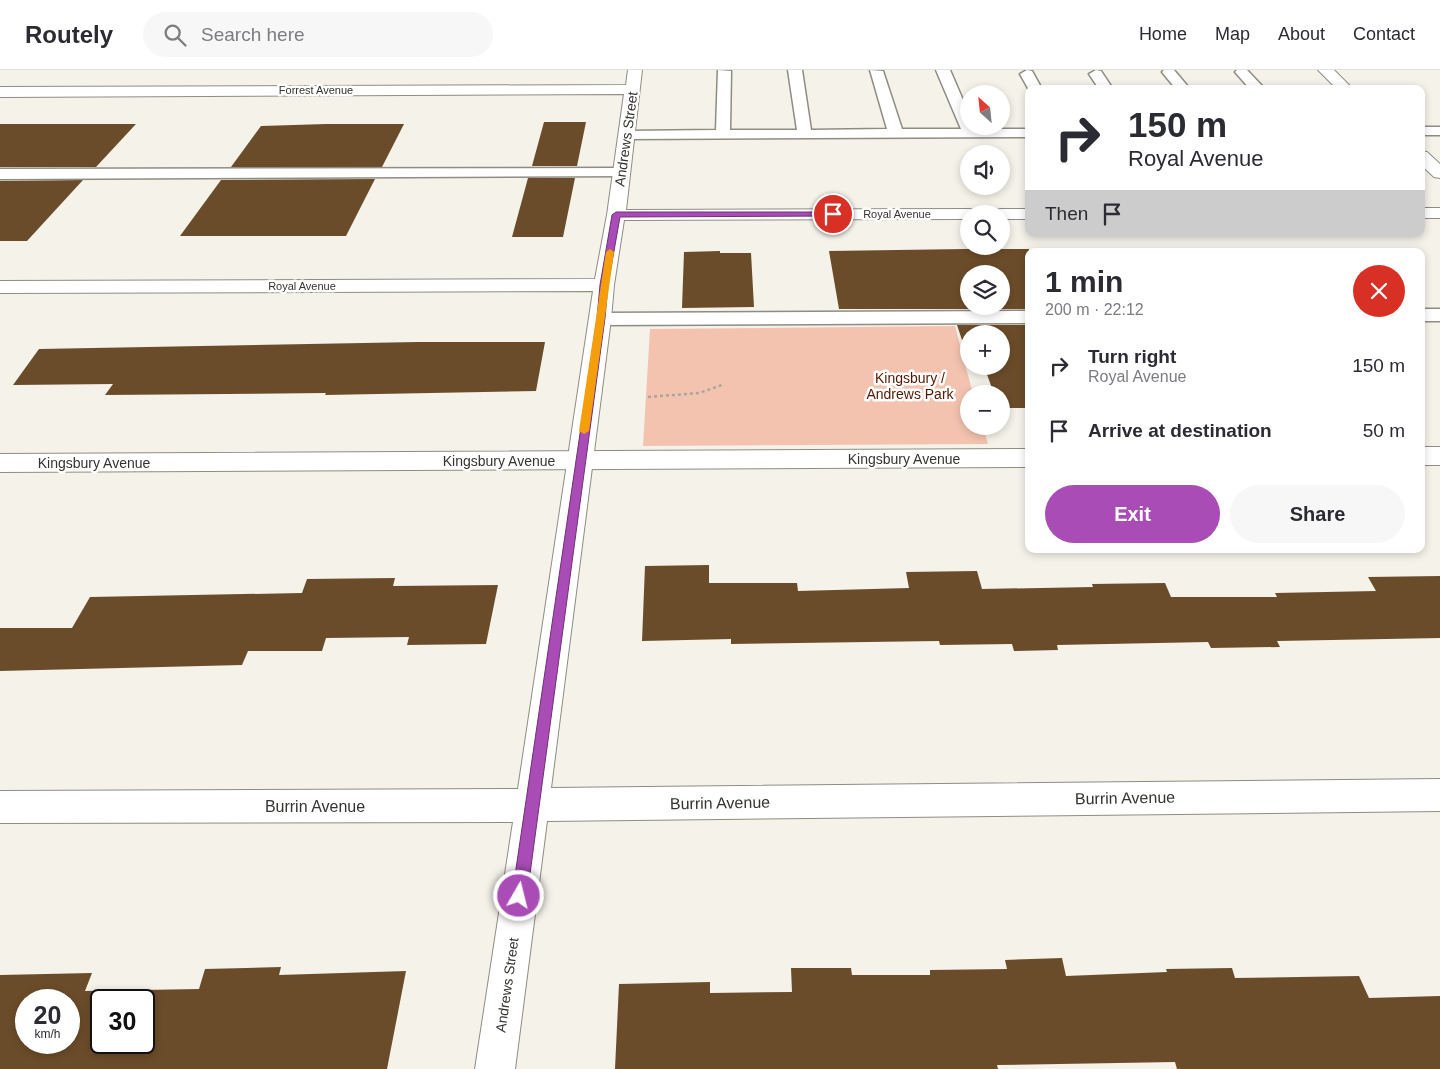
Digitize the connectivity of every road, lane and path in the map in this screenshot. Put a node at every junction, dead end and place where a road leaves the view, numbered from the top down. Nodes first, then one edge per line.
1 (795, 70) edge
2 (943, 70) edge
3 (1325, 70) edge
4 (724, 71) dead end
5 (876, 71) edge
6 (1169, 72) dead end
7 (1242, 72) dead end
8 (1027, 74) dead end
9 (1096, 74) dead end
10 (633, 80) edge
11 (1033, 85) edge
12 (1103, 85) edge
13 (1180, 85) edge
14 (1254, 85) edge
15 (1342, 85) edge
16 (0, 92) edge
17 (960, 110) edge
18 (1440, 131) edge
19 (1425, 132) edge
20 (896, 134) junction
21 (960, 134) edge
22 (1010, 134) edge
23 (1025, 134) edge
24 (627, 135) junction
25 (723, 135) junction
26 (805, 135) junction
27 (1425, 160) edge
28 (620, 173) junction
29 (1440, 173) edge
30 (0, 174) edge
31 (1425, 213) edge
32 (1440, 213) edge
33 (960, 214) edge
34 (1010, 214) edge
35 (1025, 214) edge
36 (616, 215) junction
37 (604, 285) junction
38 (0, 287) edge
39 (1425, 315) edge
40 (1440, 315) edge
41 (1025, 317) edge
42 (601, 318) junction
43 (722, 385) dead end
44 (648, 397) dead end
45 (1425, 456) edge
46 (1440, 456) edge
47 (1025, 458) edge
48 (580, 460) junction
49 (0, 463) edge
50 (1440, 795) edge
51 (532, 805) junction
52 (0, 807) edge
53 (495, 1069) edge

1 - 26 lane
2 - 17 lane
3 - 15 street
4 - 25 lane
5 - 20 lane
6 - 13 lane
7 - 14 lane
8 - 11 lane
9 - 12 lane
10 - 16 street, Forrest Avenue
10 - 24 street, Andrews Street
18 - 19 lane
20 - 21 lane
20 - 26 lane
22 - 23 lane
24 - 25 lane
24 - 28 street, Andrews Street
25 - 26 lane
27 - 29 street
28 - 30 lane
28 - 36 street, Andrews Street
31 - 32 street
33 - 36 street, Royal Avenue
34 - 35 street
36 - 37 street, Andrews Street
37 - 38 street, Royal Avenue
37 - 42 street, Andrews Street
39 - 40 lane
41 - 42 lane
42 - 48 street, Andrews Street
43 - 44 path
45 - 46 street
47 - 48 street, Kingsbury Avenue
48 - 49 street, Kingsbury Avenue
48 - 51 street, Andrews Street
50 - 51 street, Burrin Avenue
51 - 52 street, Burrin Avenue
51 - 53 street, Andrews Street

